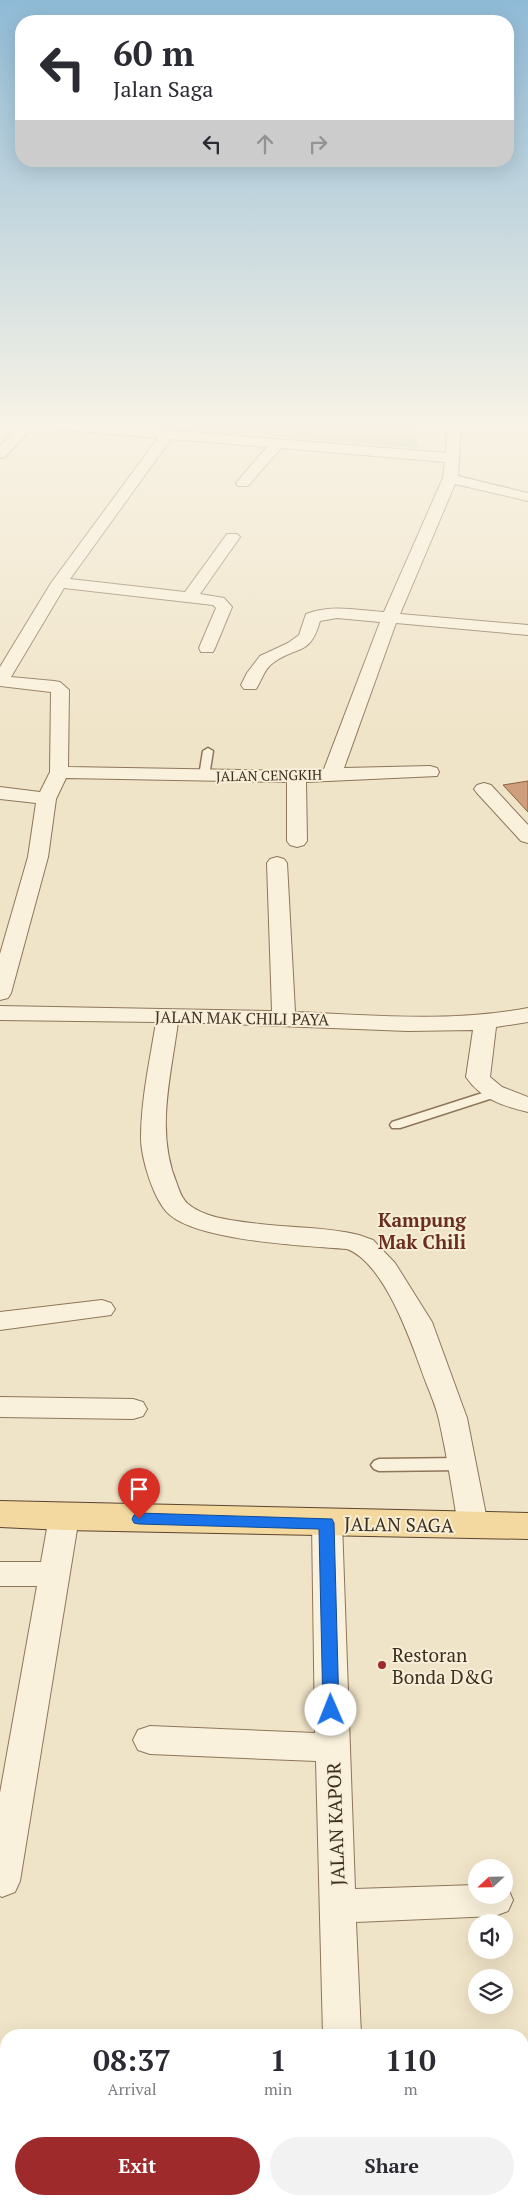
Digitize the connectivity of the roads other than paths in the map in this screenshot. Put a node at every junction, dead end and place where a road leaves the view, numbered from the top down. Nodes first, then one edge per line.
1 (103, 524) edge
2 (430, 524) edge
3 (232, 536) dead end
4 (59, 584) junction
5 (190, 597) junction
6 (389, 619) junction
7 (528, 630) edge
8 (207, 648) dead end
9 (0, 681) edge
10 (250, 685) dead end
11 (208, 752) dead end
12 (60, 772) junction
13 (430, 772) dead end
14 (332, 774) junction
15 (204, 776) junction
16 (296, 777) junction
17 (484, 789) dead end
18 (0, 794) edge
19 (46, 799) junction
20 (528, 837) edge
21 (298, 841) dead end
22 (277, 862) dead end
23 (0, 993) edge
24 (0, 1013) edge
25 (528, 1015) edge
26 (168, 1016) junction
27 (284, 1018) junction
28 (484, 1022) junction
29 (494, 1093) junction
30 (528, 1105) edge
31 (396, 1125) dead end
32 (102, 1309) dead end
33 (0, 1321) edge
34 (0, 1406) edge
35 (133, 1409) dead end
36 (461, 1464) junction
37 (379, 1465) dead end
38 (0, 1514) edge
39 (64, 1517) junction
40 (326, 1523) junction
41 (473, 1525) junction
42 (528, 1526) edge
43 (0, 1574) edge
44 (55, 1574) junction
45 (150, 1740) dead end
46 (332, 1748) junction
47 (1, 1882) edge
48 (468, 1901) edge
49 (338, 1906) junction
50 (342, 2029) edge

1 - 4 street
2 - 6 street, JALAN CENGKIH
3 - 5 street
4 - 5 street
4 - 9 street
5 - 8 street
6 - 7 street
6 - 10 street
6 - 14 street, JALAN CENGKIH
9 - 12 street
11 - 15 lane
12 - 15 street, JALAN CENGKIH
12 - 19 street
13 - 14 street
14 - 16 street, JALAN CENGKIH
15 - 16 street, JALAN CENGKIH
16 - 21 street
17 - 20 street
18 - 19 street
19 - 23 street
22 - 27 street
24 - 26 street, JALAN MAK CHILI PAYA
25 - 28 street, JALAN MAK CHILI PAYA
26 - 27 street, JALAN MAK CHILI PAYA
26 - 36 street
27 - 28 street, JALAN MAK CHILI PAYA
28 - 29 street
29 - 30 street
29 - 31 lane
32 - 33 street
34 - 35 street
36 - 37 lane
36 - 41 street
38 - 39 main road, JALAN SAGA
39 - 40 main road, JALAN SAGA
39 - 44 street
40 - 41 main road, JALAN SAGA
40 - 46 street, JALAN KAPOR
41 - 42 main road, JALAN SAGA
43 - 44 street
44 - 47 street
45 - 46 street
46 - 49 street, JALAN KAPOR
48 - 49 street
49 - 50 street, JALAN KAPOR

